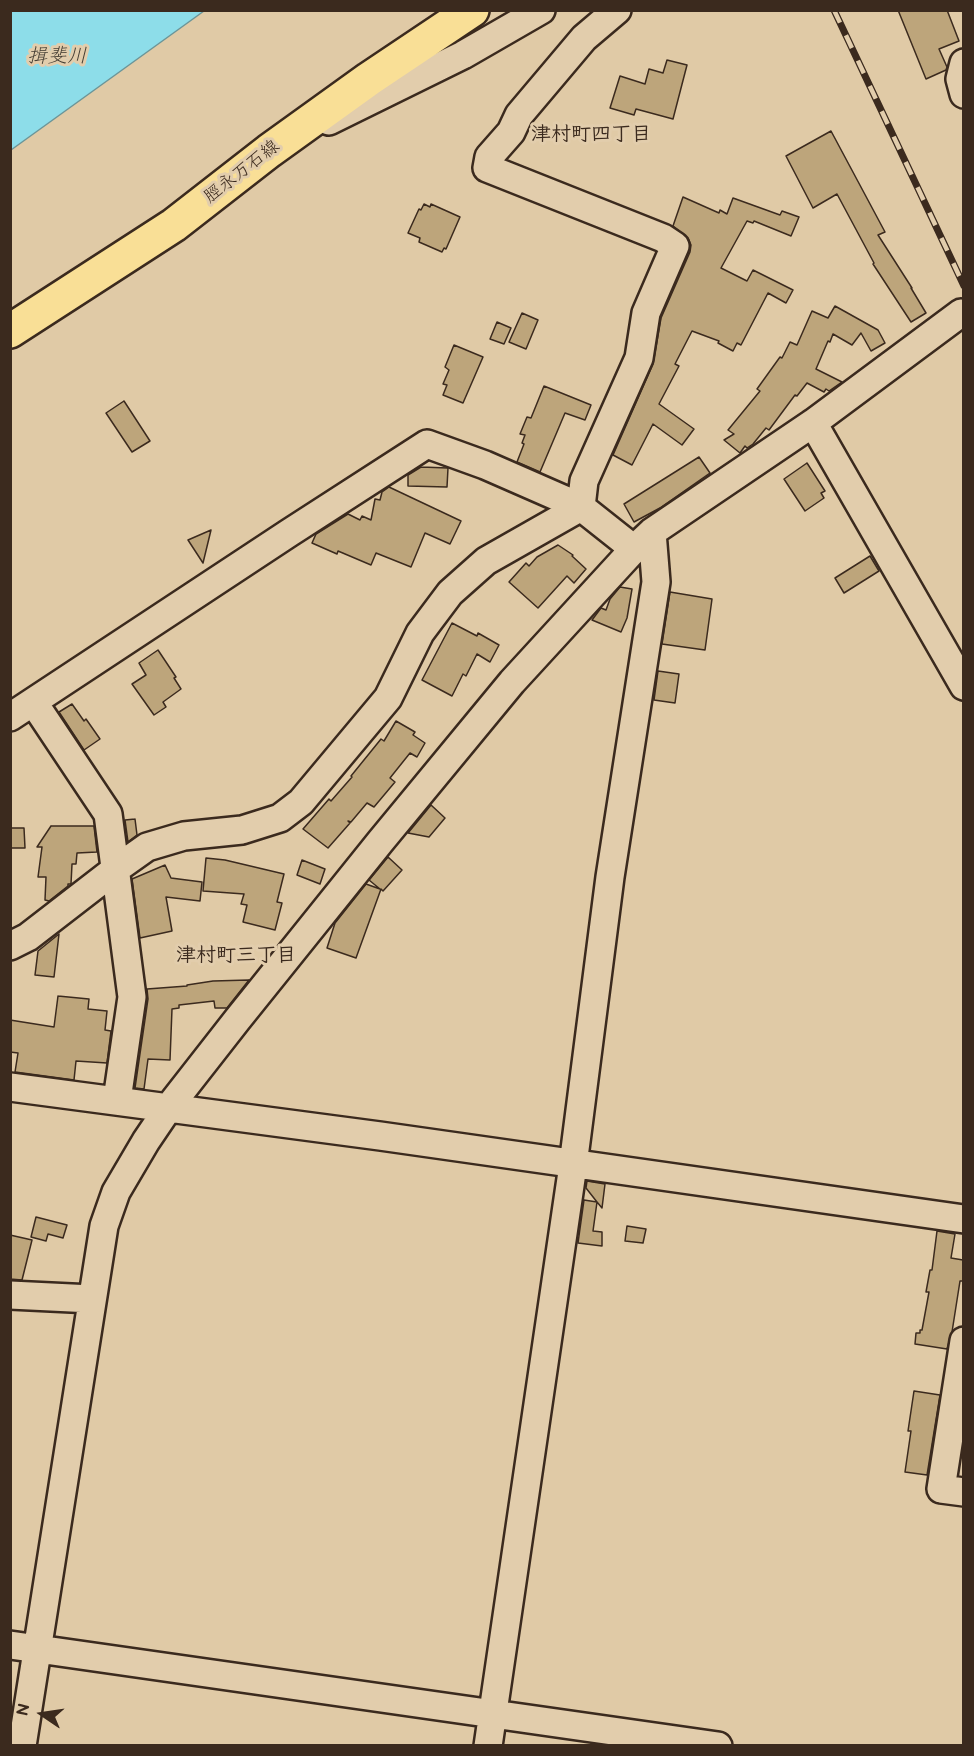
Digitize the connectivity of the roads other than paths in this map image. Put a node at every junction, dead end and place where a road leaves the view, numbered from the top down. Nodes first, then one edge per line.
1 (472, 10) edge
2 (541, 10) edge
3 (617, 10) edge
4 (963, 63) edge
5 (963, 94) edge
6 (269, 151) junction
7 (961, 313) dead end
8 (10, 331) edge
9 (813, 423) junction
10 (581, 507) junction
11 (643, 540) junction
12 (963, 686) edge
13 (34, 703) junction
14 (10, 717) edge
15 (116, 869) junction
16 (10, 945) edge
17 (10, 1087) edge
18 (117, 1100) junction
19 (169, 1107) junction
20 (573, 1164) junction
21 (963, 1219) edge
22 (10, 1294) edge
23 (92, 1299) junction
24 (963, 1341) edge
25 (963, 1492) edge
26 (10, 1645) edge
27 (38, 1649) junction
28 (493, 1713) junction
29 (22, 1746) edge
30 (488, 1746) edge
31 (718, 1746) edge

1 - 6 main road, 脛永万石線
2 - 6 street
3 - 10 street
4 - 5 street
6 - 8 main road, 脛永万石線
7 - 9 street
9 - 11 street
9 - 12 street
10 - 11 street
10 - 13 street
10 - 15 street
11 - 19 street
11 - 20 street
13 - 14 street
13 - 15 street
15 - 16 street
15 - 18 street
17 - 18 street
18 - 19 street
19 - 20 street
19 - 23 street
20 - 21 street
20 - 28 street
22 - 23 street
23 - 27 street
24 - 25 street
26 - 27 street
27 - 28 street
27 - 29 street
28 - 30 street
28 - 31 street

